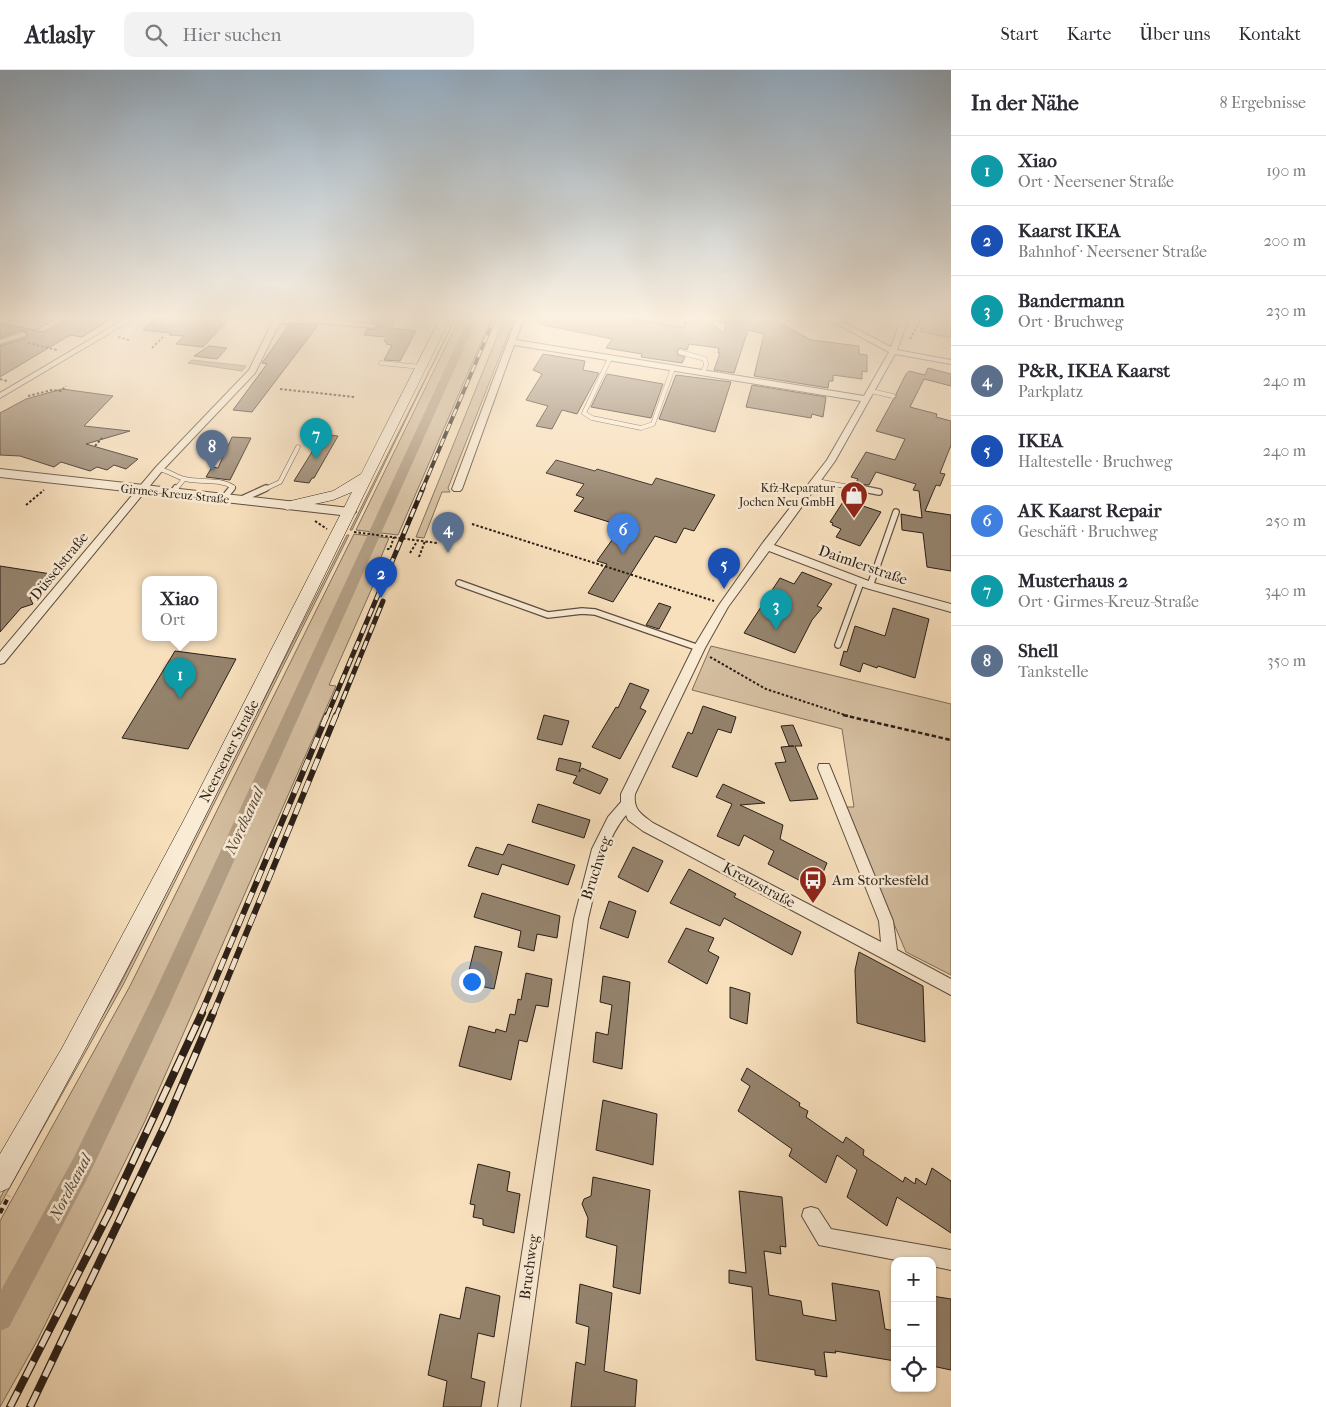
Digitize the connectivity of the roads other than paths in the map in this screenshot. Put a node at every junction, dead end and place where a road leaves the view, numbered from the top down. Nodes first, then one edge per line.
1 (28, 379) edge
2 (244, 379) edge
3 (415, 379) edge
4 (498, 379) edge
5 (600, 379) edge
6 (669, 379) edge
7 (756, 379) edge
8 (878, 379) edge
9 (869, 395) junction
10 (0, 396) edge
11 (893, 396) dead end
12 (298, 447) dead end
13 (159, 469) junction
14 (0, 473) edge
15 (369, 473) junction
16 (184, 479) junction
17 (817, 481) junction
18 (457, 489) dead end
19 (141, 490) junction
20 (879, 492) dead end
21 (172, 494) junction
22 (223, 499) junction
23 (238, 501) junction
24 (287, 506) junction
25 (350, 512) junction
26 (896, 512) dead end
27 (766, 546) junction
28 (459, 583) dead end
29 (866, 584) junction
30 (951, 608) edge
31 (838, 645) dead end
32 (699, 648) junction
33 (0, 660) edge
34 (824, 768) dead end
35 (627, 804) junction
36 (890, 954) junction
37 (951, 987) edge
38 (0, 1179) edge
39 (811, 1216) dead end
40 (951, 1260) edge
41 (509, 1407) edge

1 - 10 street
2 - 13 street, Düsselstraße
3 - 15 main road, Neersener Straße
4 - 18 street
5 - 6 lane
7 - 9 street
8 - 9 street, Bruchweg
9 - 11 lane
9 - 17 street, Bruchweg
12 - 23 lane
13 - 16 lane
13 - 19 street, Düsselstraße
14 - 19 street, Girmes-Kreuz-Straße
15 - 24 main road
15 - 25 main road, Neersener Straße
16 - 21 lane
16 - 22 lane
17 - 20 lane
17 - 27 street, Bruchweg
19 - 21 street, Girmes-Kreuz-Straße
19 - 33 street, Düsselstraße
21 - 22 street, Girmes-Kreuz-Straße
22 - 23 street, Girmes-Kreuz-Straße
23 - 24 street, Girmes-Kreuz-Straße
24 - 25 street, Girmes-Kreuz-Straße
25 - 38 main road, Neersener Straße
26 - 29 lane
27 - 29 street, Daimlerstraße
27 - 32 street, Bruchweg
28 - 32 lane
29 - 30 street, Daimlerstraße
29 - 31 lane
32 - 35 street, Bruchweg
34 - 36 street
35 - 36 street, Kreuzstraße
35 - 41 street, Bruchweg
36 - 37 street, Kreuzstraße
39 - 40 street

